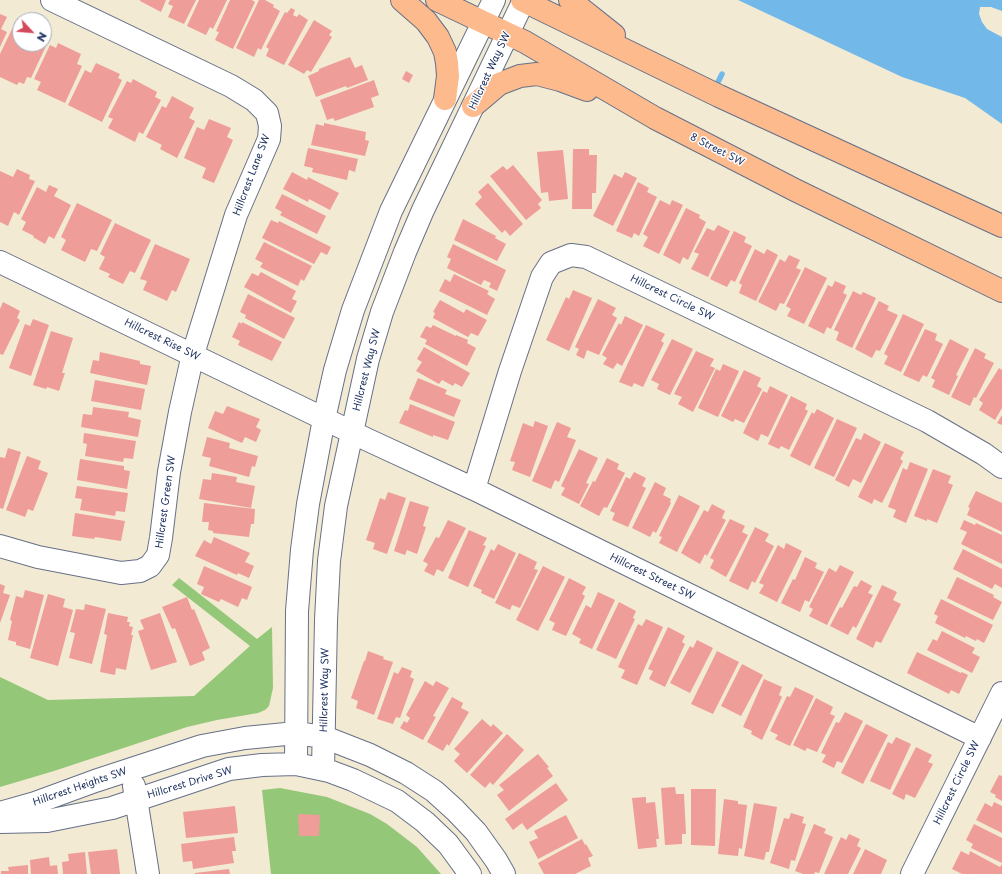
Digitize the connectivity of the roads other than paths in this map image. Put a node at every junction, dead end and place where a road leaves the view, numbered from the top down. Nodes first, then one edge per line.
1 (52, 0) edge
2 (402, 0) edge
3 (437, 0) edge
4 (494, 0) edge
5 (523, 0) edge
6 (570, 0) edge
7 (483, 22) junction
8 (508, 34) junction
9 (656, 67) junction
10 (446, 99) junction
11 (473, 106) junction
12 (655, 118) junction
13 (1002, 226) edge
14 (0, 262) edge
15 (948, 265) junction
16 (1002, 279) edge
17 (1002, 291) edge
18 (192, 354) junction
19 (324, 419) junction
20 (352, 432) junction
21 (1002, 467) edge
22 (474, 489) junction
23 (0, 546) edge
24 (1002, 693) edge
25 (296, 733) junction
26 (324, 737) junction
27 (980, 738) junction
28 (296, 764) junction
29 (131, 769) junction
30 (323, 769) junction
31 (137, 800) junction
32 (0, 813) edge
33 (0, 822) edge
34 (148, 874) edge
35 (470, 874) edge
36 (504, 874) edge
37 (912, 874) edge

1 - 18 street, Hillcrest Lane SW
2 - 10 main road
3 - 7 main road, 8 Street SW
4 - 7 street
5 - 8 street, Hillcrest Way SW
5 - 9 main road
6 - 9 main road
7 - 8 main road, 8 Street SW
7 - 10 street
8 - 11 street, Hillcrest Way SW
8 - 12 main road, 8 Street SW
9 - 13 main road
10 - 19 street
11 - 12 main road
11 - 20 street, Hillcrest Way SW
12 - 15 main road, 8 Street SW
14 - 18 street, Hillcrest Rise SW
15 - 16 main road
15 - 17 main road, 8 Street SW
18 - 19 street, Hillcrest Rise SW
18 - 23 street, Hillcrest Green SW
19 - 20 street, Hillcrest Street SW
19 - 25 street
20 - 22 street, Hillcrest Street SW
20 - 26 street, Hillcrest Way SW
21 - 22 street, Hillcrest Circle SW
22 - 27 street, Hillcrest Street SW
24 - 27 street, Hillcrest Circle SW
25 - 26 street
25 - 28 street
25 - 29 street
26 - 30 street, Hillcrest Way SW
26 - 36 street
27 - 37 street, Hillcrest Circle SW
28 - 30 street, Hillcrest Drive SW
28 - 31 street, Hillcrest Drive SW
29 - 31 street, Hillcrest Heights SW
29 - 32 street, Hillcrest Heights SW
30 - 35 street, Hillcrest Drive SW
31 - 33 street, Hillcrest Heights SW
31 - 34 street, Hillcrest Heights SW

